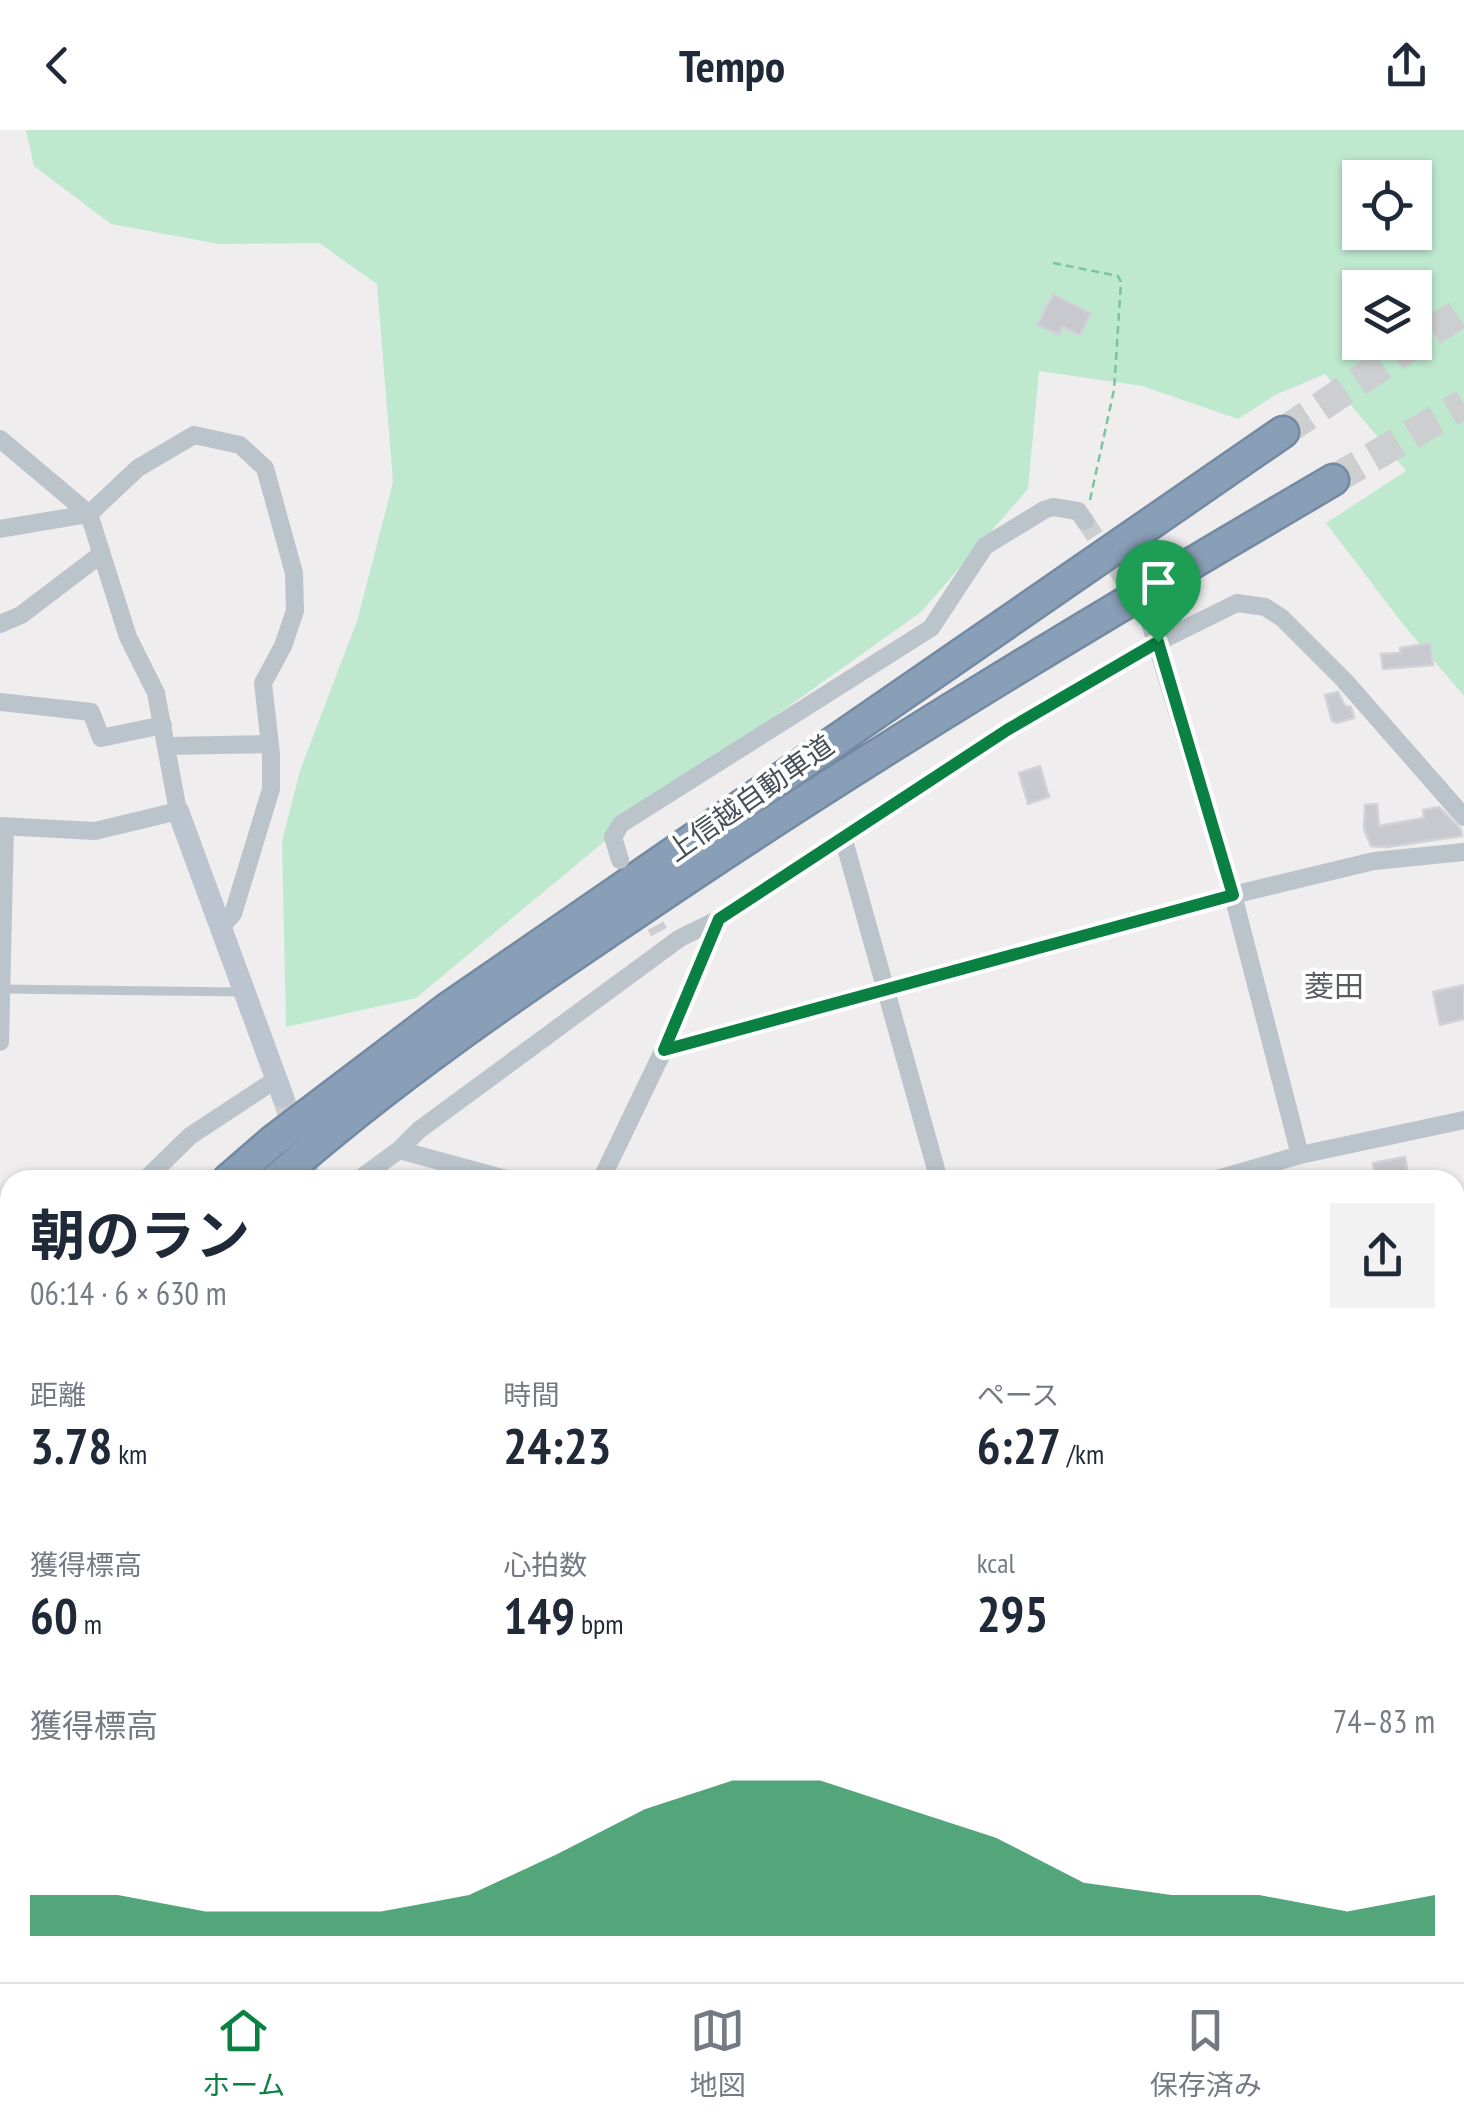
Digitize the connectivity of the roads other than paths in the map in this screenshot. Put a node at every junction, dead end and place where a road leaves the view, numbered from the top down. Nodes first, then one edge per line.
1 (1283, 432) tunnel mouth
2 (0, 439) edge
3 (1333, 480) tunnel mouth
4 (89, 514) junction
5 (1085, 521) road end
6 (0, 528) edge
7 (100, 555) junction
8 (1148, 616) tunnel mouth
9 (0, 624) edge
10 (1158, 642) junction
11 (0, 702) edge
12 (162, 724) junction
13 (270, 744) junction
14 (168, 746) junction
15 (178, 811) junction
16 (1464, 818) edge
17 (2, 826) edge
18 (843, 838) junction
19 (1464, 852) edge
20 (620, 860) dead end
21 (1233, 895) junction
22 (719, 919) junction
23 (220, 928) junction
24 (887, 988) junction
25 (1, 989) edge
26 (243, 992) junction
27 (0, 1042) edge
28 (664, 1050) junction
29 (279, 1088) joint
30 (1464, 1120) edge
31 (399, 1150) junction
32 (1300, 1155) junction
33 (155, 1170) edge
34 (239, 1170) edge
35 (289, 1170) edge
36 (372, 1170) edge
37 (473, 1170) edge
38 (606, 1170) edge
39 (936, 1170) edge
40 (1248, 1170) edge

1 - 34 highway, 上信越自動車道
2 - 4 street
3 - 35 highway, 上信越自動車道
4 - 6 street
4 - 7 street
4 - 13 street
5 - 20 street
7 - 9 street
7 - 12 street
8 - 10 street
10 - 16 street
10 - 18 street
10 - 21 street
11 - 12 street
12 - 14 street
13 - 14 street
13 - 23 street
14 - 15 street
15 - 17 street
15 - 23 street
17 - 25 street
18 - 22 street
18 - 24 street
19 - 21 street
21 - 24 street
21 - 32 street
22 - 28 street
22 - 31 street
23 - 26 street
24 - 28 street
24 - 39 street
25 - 26 lane
25 - 27 street
26 - 29 street
28 - 38 street
29 - 33 street
30 - 32 street
31 - 36 street
31 - 37 street
32 - 40 street

